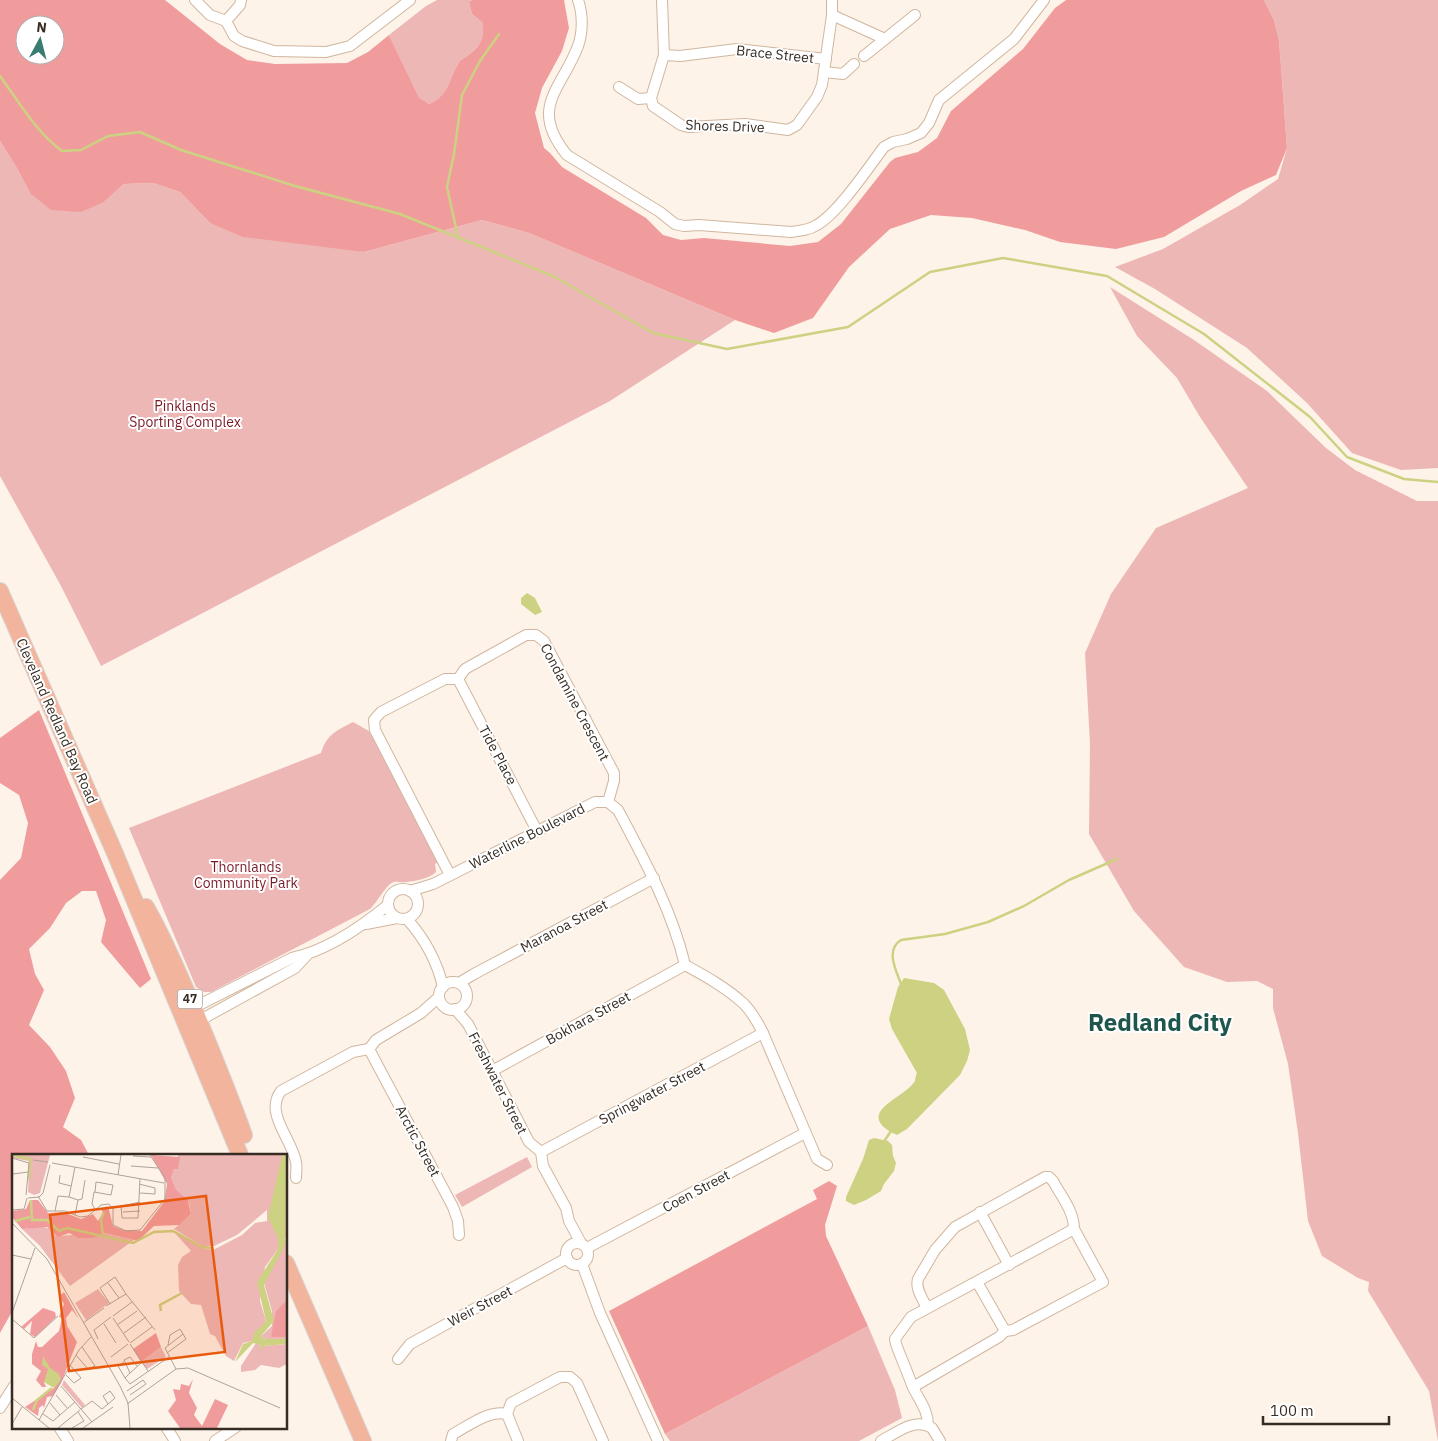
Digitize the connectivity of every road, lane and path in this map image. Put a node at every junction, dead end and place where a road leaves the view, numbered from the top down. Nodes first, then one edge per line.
1 (195, 0) edge
2 (241, 0) edge
3 (410, 0) edge
4 (581, 0) edge
5 (662, 0) edge
6 (832, 0) edge
7 (1044, 0) edge
8 (832, 15) junction
9 (915, 15) dead end
10 (226, 21) junction
11 (885, 39) junction
12 (664, 55) junction
13 (864, 56) dead end
14 (826, 59) junction
15 (854, 64) dead end
16 (824, 72) junction
17 (619, 88) dead end
18 (651, 98) junction
19 (0, 591) edge
20 (458, 679) junction
21 (608, 802) junction
22 (537, 831) junction
23 (450, 875) junction
24 (654, 878) junction
25 (433, 884) junction
26 (410, 891) junction
27 (417, 901) junction
28 (388, 905) junction
29 (406, 916) junction
30 (364, 925) junction
31 (307, 955) junction
32 (685, 965) junction
33 (439, 969) junction
34 (443, 987) junction
35 (461, 989) junction
36 (446, 1004) junction
37 (190, 1018) junction
38 (468, 1024) junction
39 (763, 1033) junction
40 (369, 1049) junction
41 (492, 1071) junction
42 (805, 1133) junction
43 (541, 1152) junction
44 (240, 1154) edge
45 (250, 1154) edge
46 (827, 1165) dead end
47 (296, 1178) dead end
48 (980, 1212) junction
49 (569, 1221) junction
50 (1074, 1229) junction
51 (459, 1236) dead end
52 (584, 1246) junction
53 (567, 1253) junction
54 (582, 1264) junction
55 (1009, 1265) junction
56 (288, 1268) edge
57 (977, 1282) junction
58 (927, 1308) junction
59 (1005, 1331) junction
60 (398, 1359) dead end
61 (913, 1386) junction
62 (12, 1389) edge
63 (0, 1408) edge
64 (507, 1414) junction
65 (928, 1425) junction
66 (60, 1428) edge
67 (167, 1428) edge
68 (234, 1428) edge
69 (68, 1441) edge
70 (175, 1441) edge
71 (215, 1441) edge
72 (363, 1441) edge
73 (450, 1441) edge
74 (518, 1441) edge
75 (603, 1441) edge
76 (658, 1441) edge
77 (881, 1441) edge
78 (940, 1441) edge

1 - 10 street
2 - 10 street
3 - 10 street
4 - 7 street
5 - 12 street
6 - 8 street, Shores Drive
8 - 11 street
8 - 14 street, Shores Drive
9 - 11 street
11 - 13 street
12 - 14 street, Brace Street
12 - 18 street
14 - 16 street, Shores Drive
15 - 16 street
16 - 18 street, Shores Drive
17 - 18 street
19 - 37 highway, Cleveland Redland Bay Road / 47
20 - 21 street, Condamine Crescent
20 - 22 street, Tide Place
20 - 23 street, Condamine Crescent
21 - 22 street, Waterline Boulevard
21 - 24 street
22 - 23 street, Waterline Boulevard
23 - 25 street, Waterline Boulevard
24 - 32 street
24 - 35 street, Maranoa Street
25 - 26 street, Waterline Boulevard
25 - 27 street, Waterline Boulevard
26 - 27 street
26 - 28 street
27 - 29 street
28 - 29 street
28 - 30 street
29 - 30 street
29 - 33 street
30 - 31 street
31 - 37 street
31 - 37 street
32 - 39 street
32 - 41 street, Bokhara Street
33 - 34 street
33 - 35 street
34 - 35 street
34 - 36 street
35 - 36 street
35 - 38 street, Freshwater Street
36 - 38 street, Freshwater Street
36 - 40 street
37 - 44 highway, Cleveland Redland Bay Road / 47
37 - 45 highway, Cleveland Redland Bay Road / 47
38 - 41 street, Freshwater Street
39 - 42 street
39 - 43 street, Springwater Street
40 - 47 street
40 - 51 street, Arctic Street
41 - 43 street, Freshwater Street
42 - 46 street
42 - 52 street, Coen Street
43 - 49 street, Freshwater Street
48 - 50 street
48 - 55 street
48 - 58 street
49 - 52 street, Freshwater Street
49 - 53 street, Freshwater Street
50 - 55 street
50 - 59 street
52 - 53 street
52 - 54 street
53 - 54 street
53 - 60 street, Weir Street
54 - 76 street
55 - 57 street
56 - 72 highway
57 - 58 street
57 - 59 street
58 - 61 street
59 - 61 street
61 - 65 street
62 - 63 street
64 - 73 street
64 - 74 street
64 - 75 street
65 - 77 street
65 - 78 street
66 - 69 street
67 - 70 street
68 - 71 street

